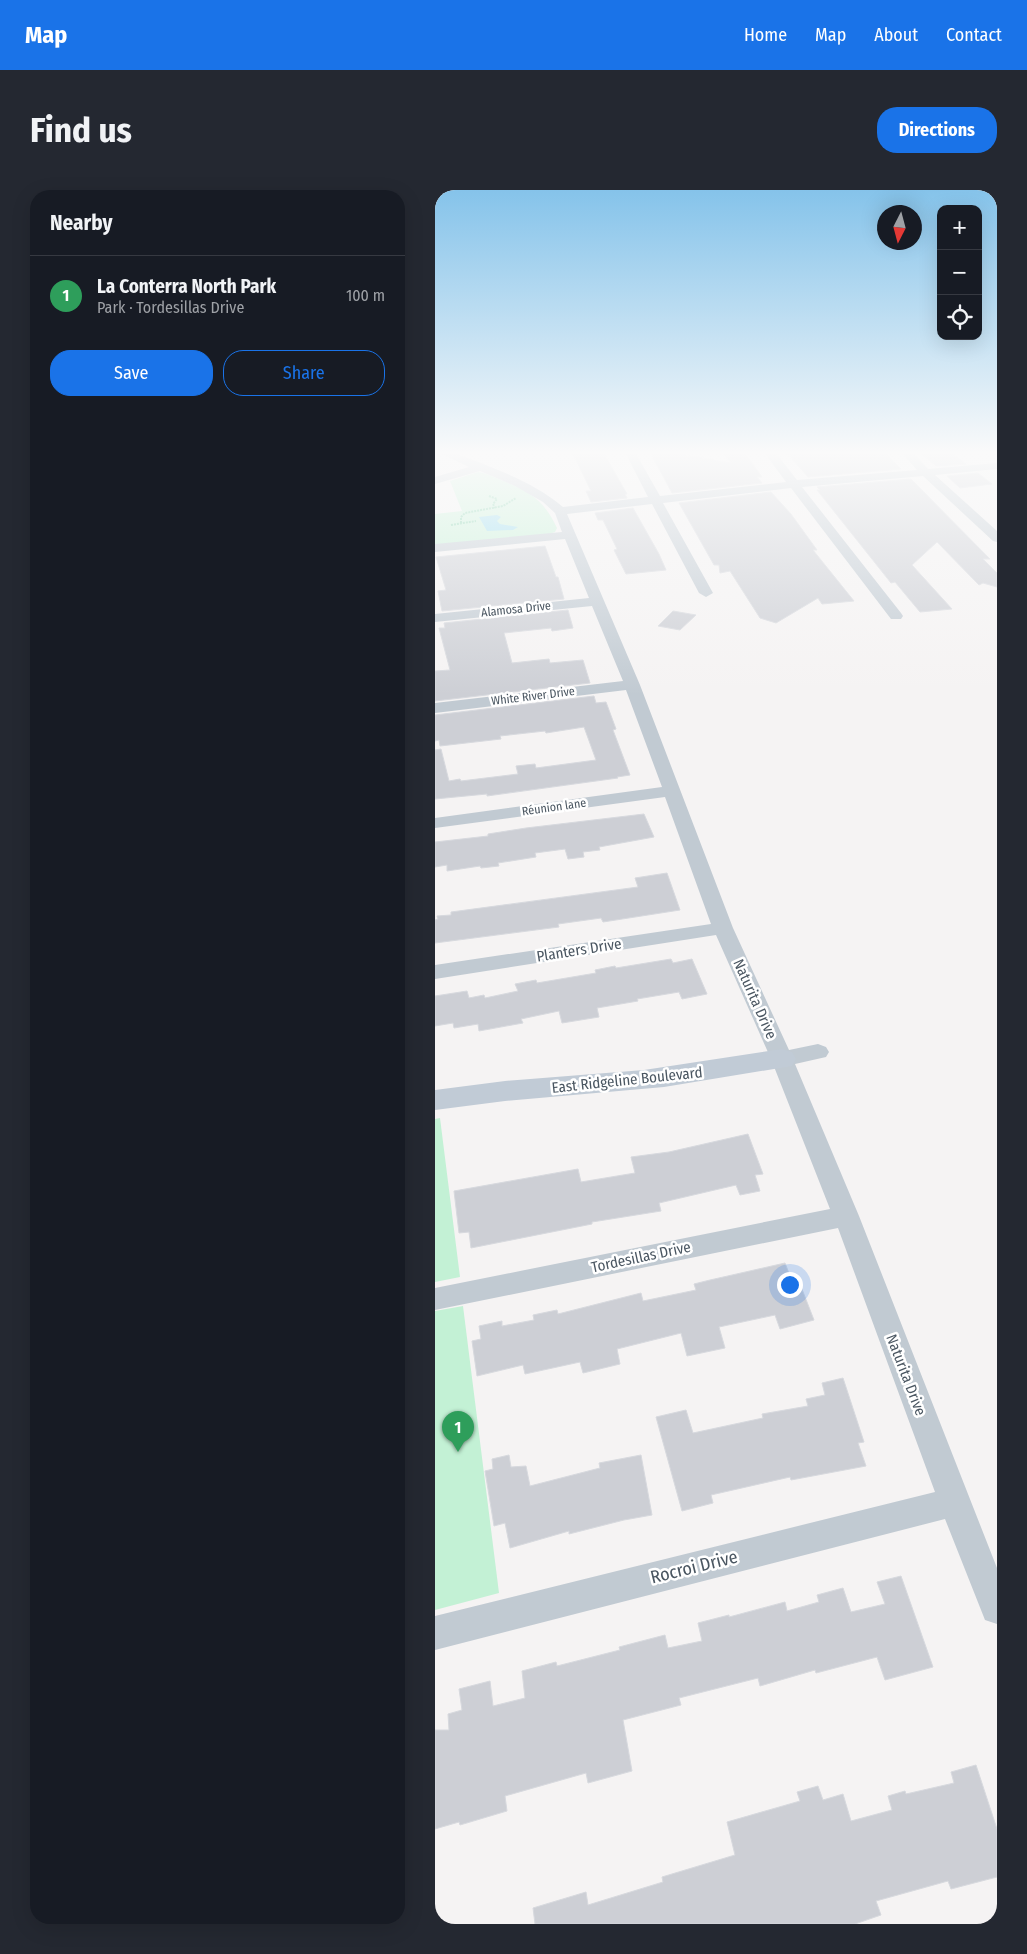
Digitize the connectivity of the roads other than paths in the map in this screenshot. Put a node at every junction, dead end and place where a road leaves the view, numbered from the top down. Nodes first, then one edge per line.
1 (673, 533) edge
2 (832, 533) edge
3 (570, 535) joint
4 (435, 548) edge
5 (706, 594) dead end
6 (598, 601) junction
7 (896, 616) dead end
8 (435, 618) edge
9 (631, 684) junction
10 (435, 708) edge
11 (673, 791) junction
12 (435, 823) edge
13 (723, 928) junction
14 (435, 972) edge
15 (818, 1052) dead end
16 (782, 1059) junction
17 (435, 1100) edge
18 (846, 1216) junction
19 (435, 1299) edge
20 (953, 1502) junction
21 (997, 1608) edge
22 (435, 1633) edge

1 - 5 street
2 - 7 street
3 - 4 street
3 - 6 street, Naturita Drive
6 - 8 street, Alamosa Drive
6 - 9 street, Naturita Drive
9 - 10 street, White River Drive
9 - 11 street, Naturita Drive
11 - 12 street, Réunion lane
11 - 13 street, Naturita Drive
13 - 14 street, Planters Drive
13 - 16 street, Naturita Drive
15 - 16 street, East Ridgeline Boulevard
16 - 17 street, East Ridgeline Boulevard
16 - 18 street, Naturita Drive
18 - 19 street, Tordesillas Drive
18 - 20 street, Naturita Drive
20 - 21 street, Naturita Drive
20 - 22 street, Rocroi Drive

